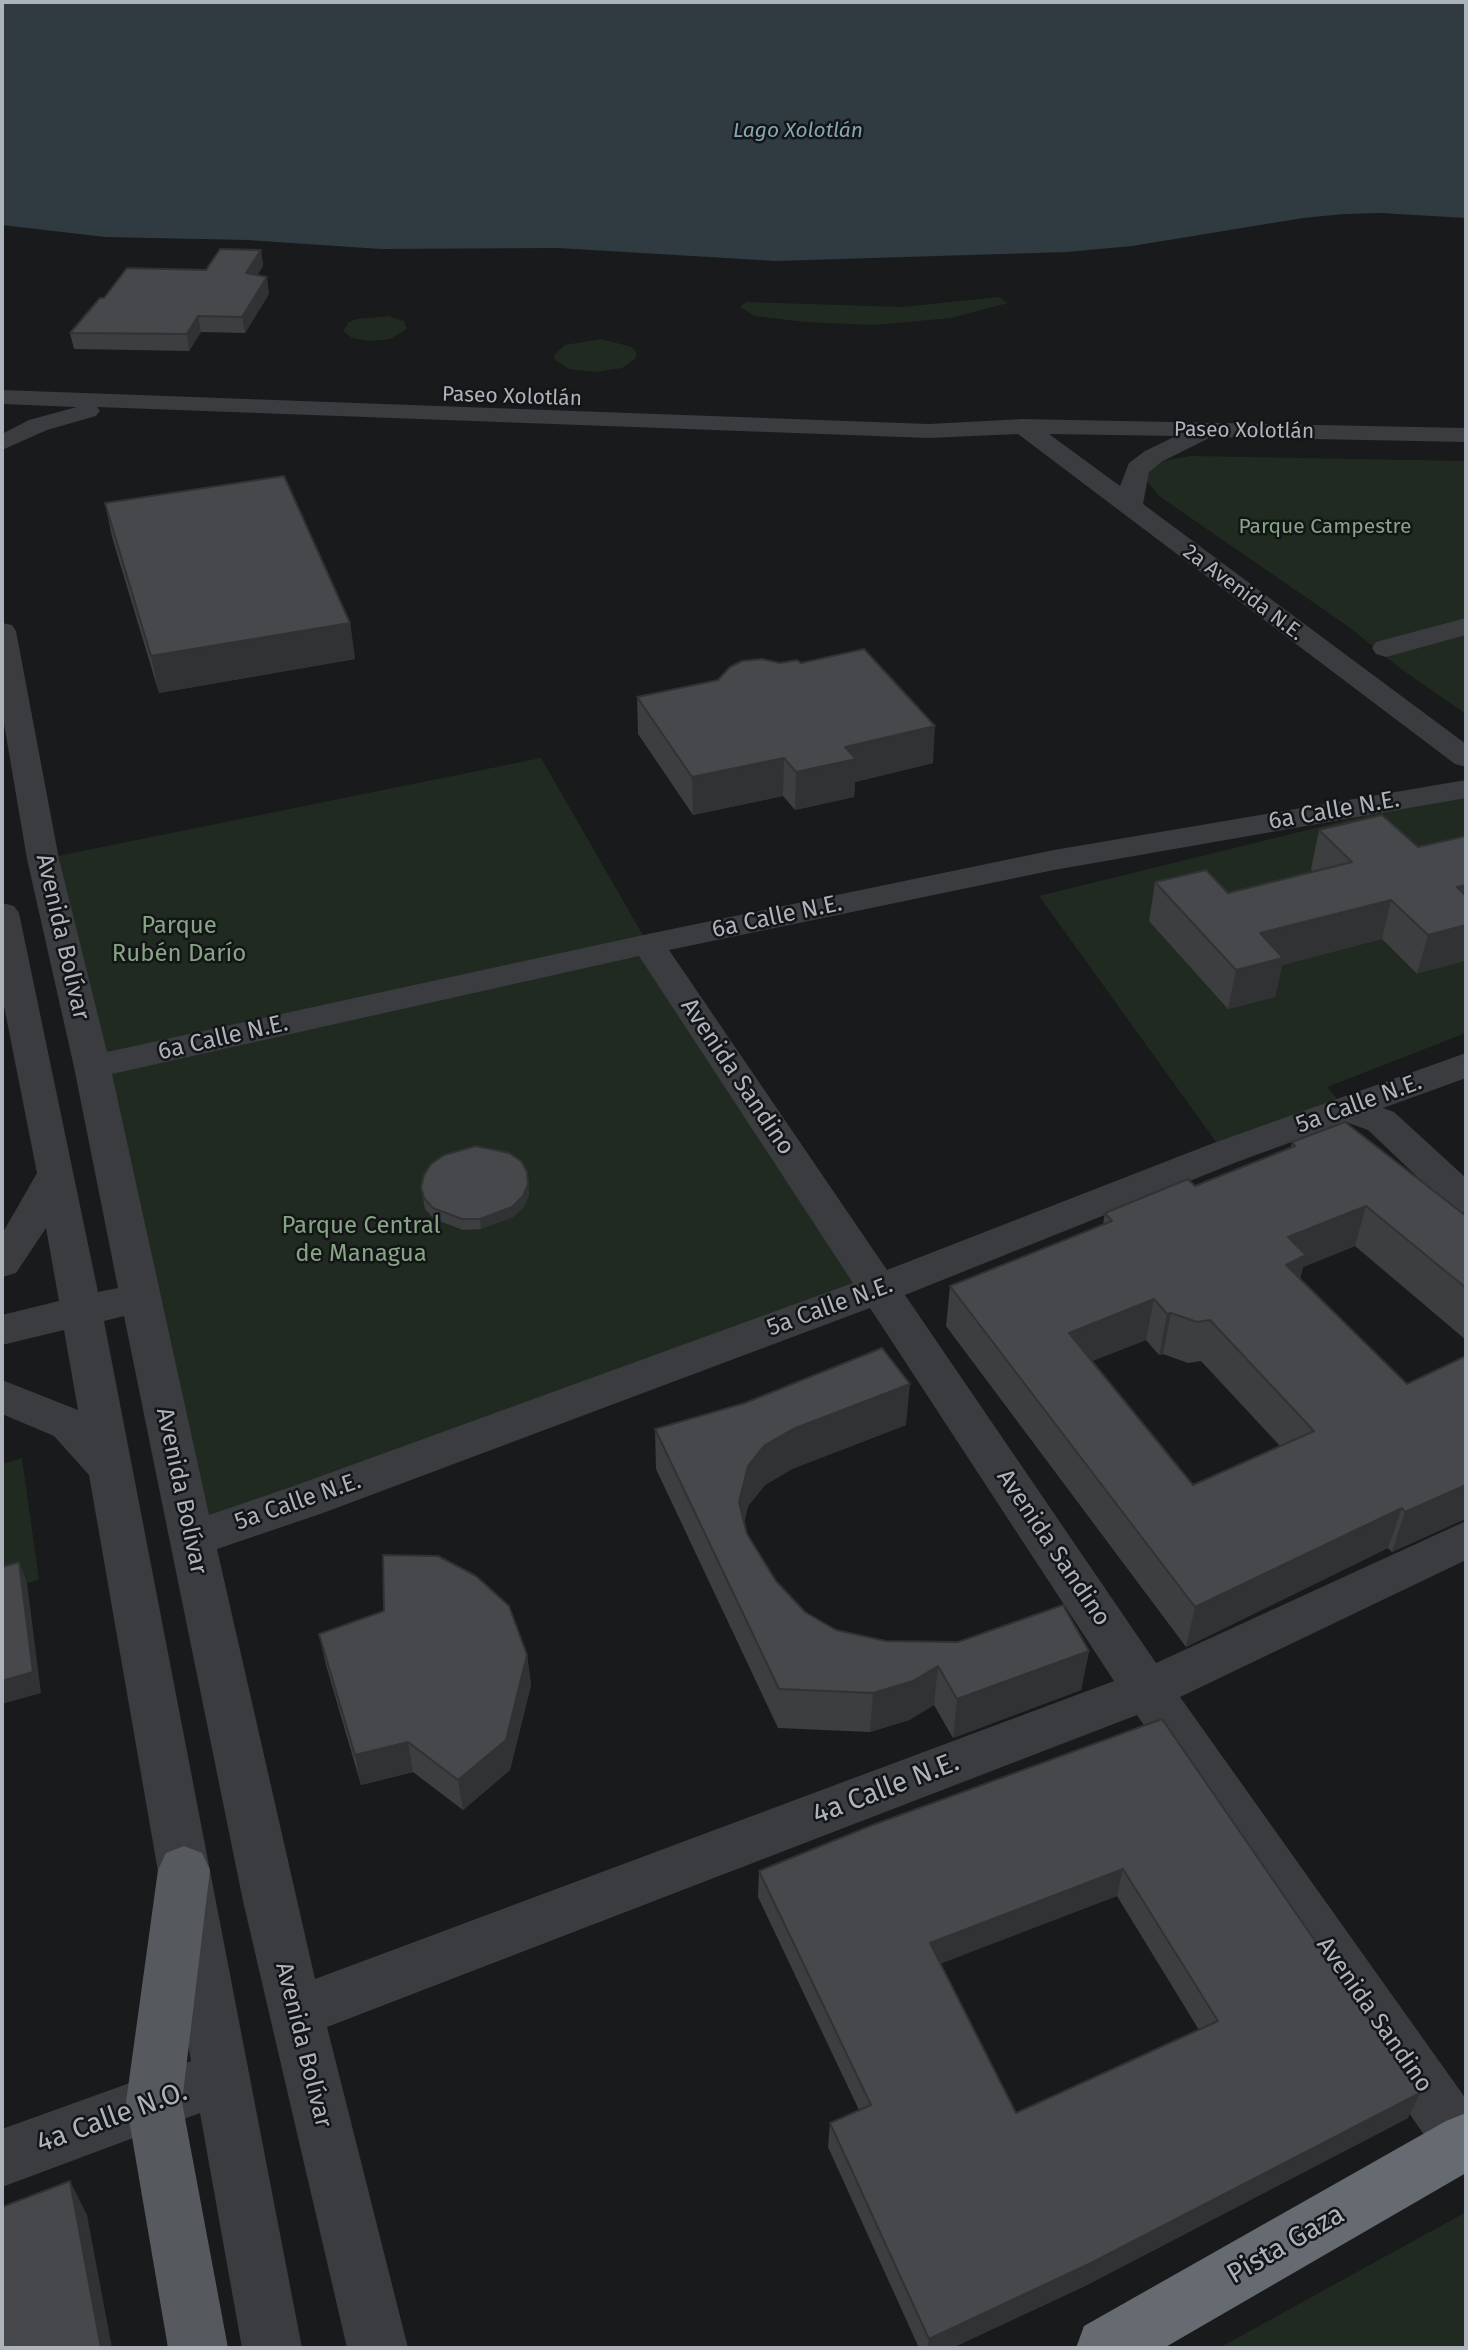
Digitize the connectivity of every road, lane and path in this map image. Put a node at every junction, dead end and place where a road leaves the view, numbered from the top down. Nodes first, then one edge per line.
1 (2, 376) edge
2 (2, 397) edge
3 (145, 402) junction
4 (1023, 426) junction
5 (1209, 430) junction
6 (1466, 435) edge
7 (2, 443) edge
8 (1130, 508) junction
9 (1466, 626) edge
10 (2, 631) edge
11 (1386, 648) dead end
12 (1466, 758) edge
13 (1466, 789) edge
14 (2, 913) edge
15 (648, 944) junction
16 (1466, 1065) edge
17 (92, 1067) junction
18 (1346, 1109) junction
19 (56, 1173) junction
20 (1466, 1200) edge
21 (2, 1263) edge
22 (879, 1289) junction
23 (141, 1297) junction
24 (81, 1311) junction
25 (2, 1330) edge
26 (2, 1396) edge
27 (111, 1469) junction
28 (191, 1539) junction
29 (1466, 1539) edge
30 (1147, 1690) junction
31 (184, 1870) junction
32 (295, 2013) junction
33 (222, 2077) junction
34 (154, 2102) junction
35 (1466, 2141) edge
36 (1466, 2147) edge
37 (2, 2158) edge
38 (198, 2348) edge
39 (272, 2348) edge
40 (377, 2348) edge
41 (1106, 2348) edge

1 - 4 street, Paseo Xolotlán
2 - 3 street, Paseo Xolotlán
3 - 4 street, Paseo Xolotlán
3 - 7 street
4 - 5 street, Paseo Xolotlán
4 - 8 street, 2a Avenida N.E.
5 - 6 street, Paseo Xolotlán
5 - 8 street
8 - 12 street, 2a Avenida N.E.
9 - 11 street
10 - 17 street, Avenida Bolívar
13 - 15 street, 6a Calle N.E.
14 - 19 street
15 - 17 street, 6a Calle N.E.
15 - 22 street, Avenida Sandino
16 - 18 street, 5a Calle N.E.
17 - 23 street, Avenida Bolívar
18 - 20 street
18 - 22 street, 5a Calle N.E.
19 - 21 street
19 - 24 street
22 - 28 street, 5a Calle N.E.
22 - 30 street, Avenida Sandino
23 - 24 street
23 - 28 street, Avenida Bolívar
24 - 25 street
24 - 27 street
26 - 27 street
27 - 31 street
28 - 32 street, Avenida Bolívar
29 - 30 street, 4a Calle N.E.
30 - 32 street, 4a Calle N.E.
30 - 36 street, Avenida Sandino
31 - 33 street
31 - 34 main road
32 - 40 street, Avenida Bolívar
33 - 34 street, 4a Calle N.O.
33 - 39 street
34 - 37 street, 4a Calle N.O.
34 - 38 main road
35 - 41 highway, Pista Gaza

